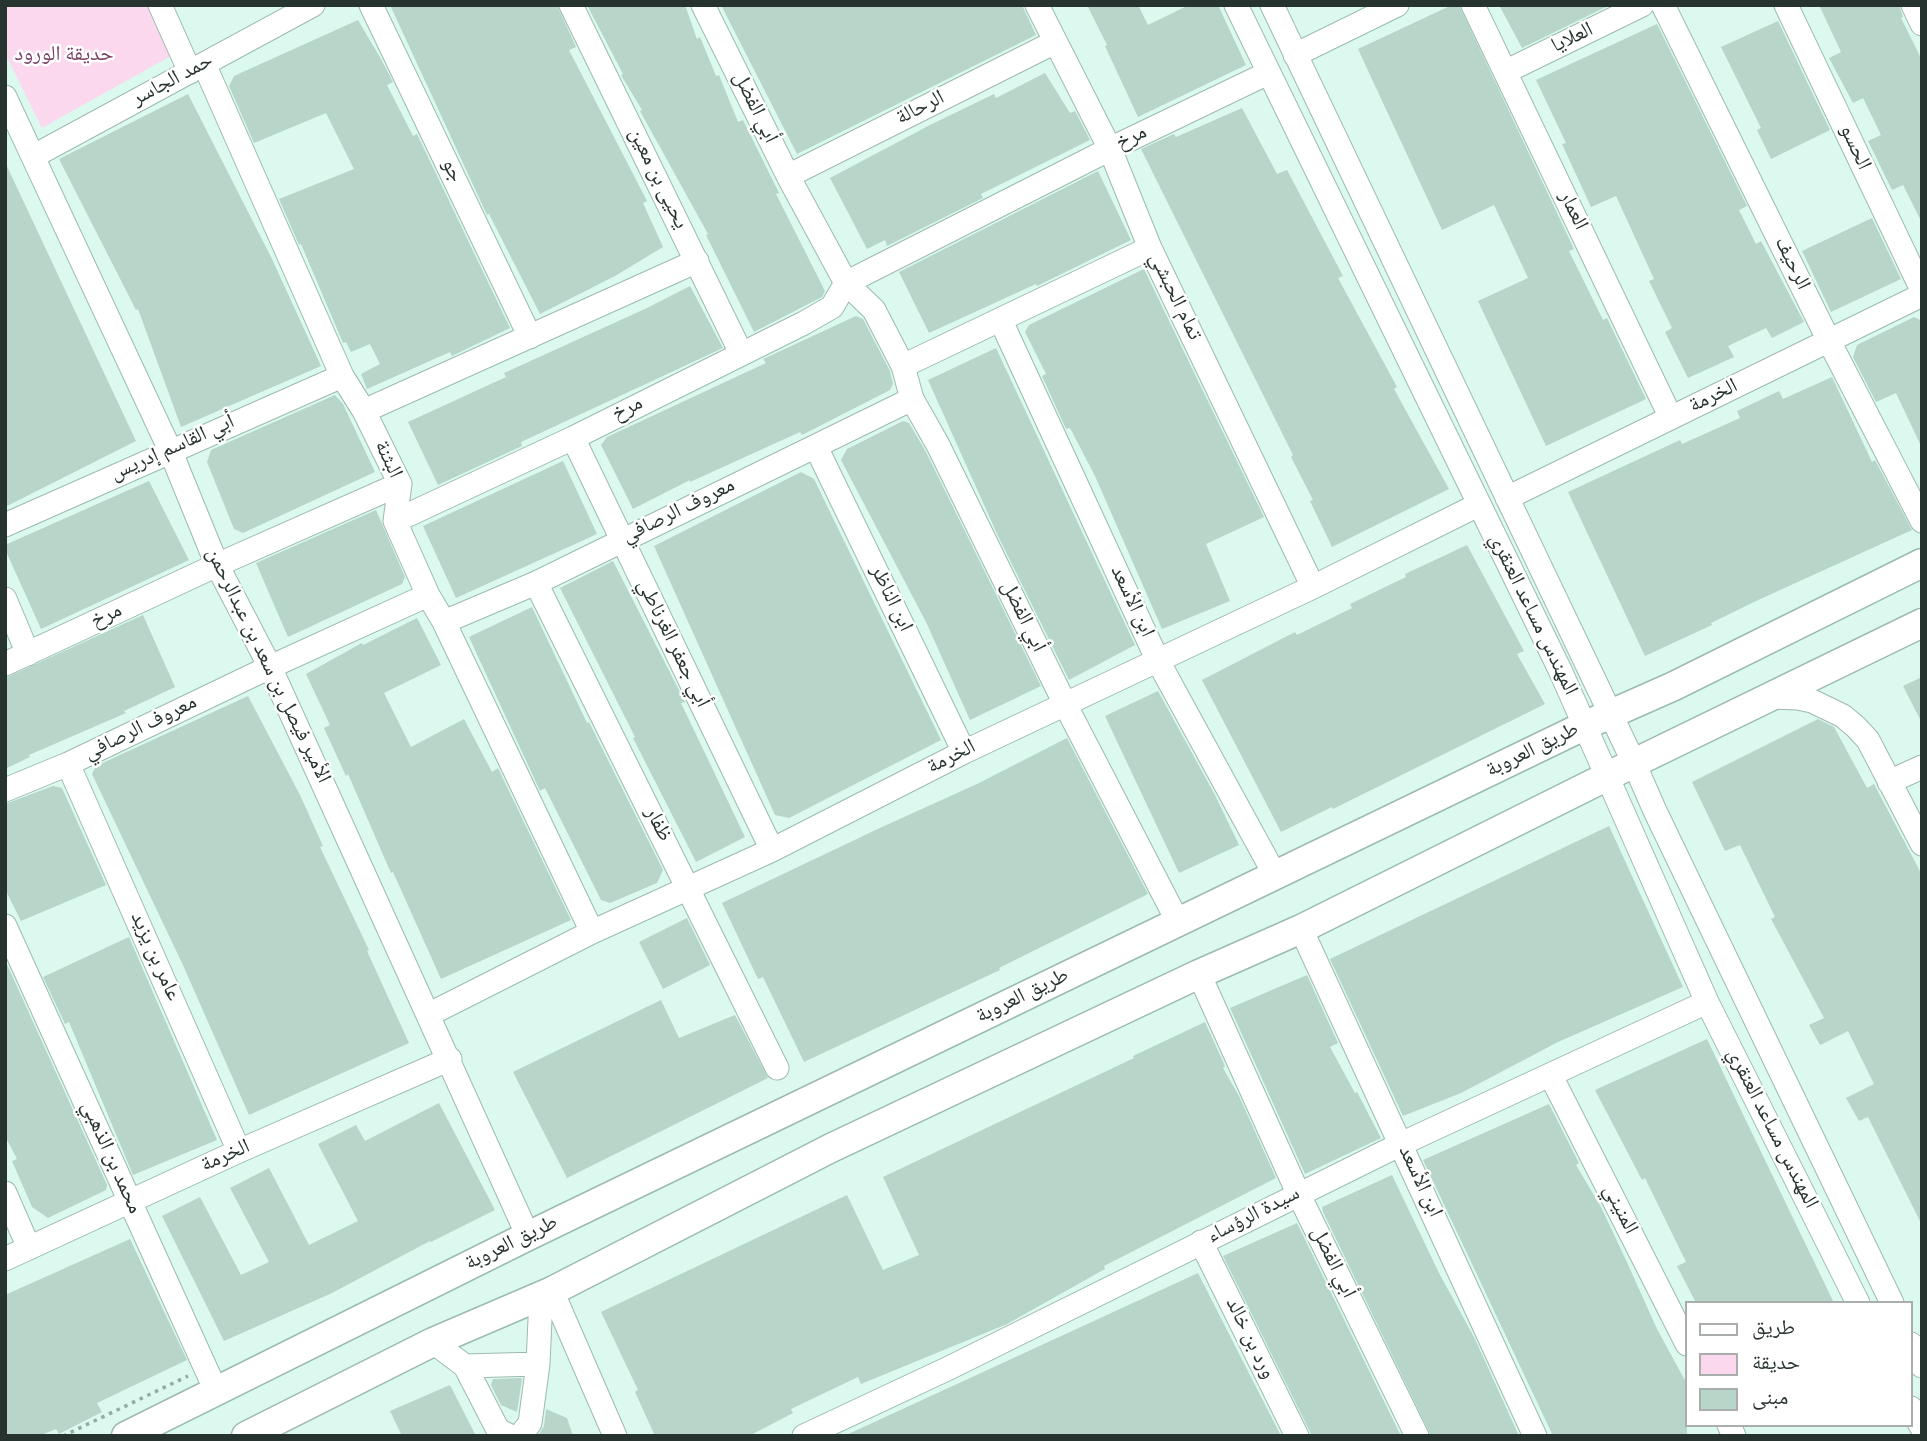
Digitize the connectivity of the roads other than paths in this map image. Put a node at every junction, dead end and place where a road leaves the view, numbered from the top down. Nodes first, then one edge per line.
1 (160, 5) edge
2 (313, 5) edge
3 (371, 5) edge
4 (571, 5) edge
5 (703, 5) edge
6 (1037, 5) edge
7 (1236, 5) edge
8 (1272, 5) edge
9 (1397, 5) edge
10 (1473, 5) edge
11 (1642, 5) edge
12 (1663, 5) edge
13 (1786, 5) edge
14 (1913, 5) edge
15 (1922, 24) edge
16 (1055, 42) junction
17 (1295, 55) junction
18 (197, 68) junction
19 (1505, 72) junction
20 (1268, 73) junction
21 (5, 96) edge
22 (1110, 149) junction
23 (34, 156) junction
24 (788, 176) junction
25 (1150, 248) junction
26 (697, 261) junction
27 (846, 283) junction
28 (1922, 292) edge
29 (1001, 321) junction
30 (530, 337) junction
31 (1829, 341) junction
32 (741, 353) junction
33 (903, 366) junction
34 (342, 376) junction
35 (912, 399) junction
36 (364, 411) junction
37 (1671, 418) junction
38 (573, 438) junction
39 (816, 447) junction
40 (170, 450) junction
41 (400, 484) junction
42 (1507, 498) junction
43 (1478, 505) junction
44 (396, 521) junction
45 (1922, 521) edge
46 (5, 525) edge
47 (621, 540) junction
48 (1922, 564) edge
49 (217, 565) junction
50 (536, 583) junction
51 (1313, 587) junction
52 (428, 595) junction
53 (5, 599) edge
54 (444, 622) junction
55 (1922, 623) edge
56 (28, 654) junction
57 (1158, 661) junction
58 (5, 664) edge
59 (270, 667) junction
60 (1768, 697) junction
61 (1065, 704) junction
62 (1598, 719) junction
63 (964, 752) junction
64 (1634, 763) junction
65 (68, 764) junction
66 (1922, 766) edge
67 (1608, 776) junction
68 (1889, 782) junction
69 (5, 790) edge
70 (1922, 844) edge
71 (772, 850) junction
72 (1275, 875) junction
73 (689, 888) junction
74 (1178, 922) junction
75 (5, 926) edge
76 (1301, 929) junction
77 (593, 932) junction
78 (1199, 974) junction
79 (1707, 1002) junction
80 (428, 1015) junction
81 (450, 1059) junction
82 (776, 1068) dead end
83 (1551, 1076) junction
84 (1401, 1143) junction
85 (239, 1151) junction
86 (5, 1193) edge
87 (1298, 1193) junction
88 (129, 1200) junction
89 (528, 1236) junction
90 (1201, 1242) junction
91 (29, 1248) junction
92 (5, 1259) edge
93 (547, 1294) junction
94 (1857, 1301) edge
95 (1891, 1301) edge
96 (433, 1342) junction
97 (1686, 1342) edge
98 (538, 1364) junction
99 (464, 1366) junction
100 (211, 1379) junction
101 (1913, 1412) edge
102 (1922, 1429) edge
103 (814, 1434) edge
104 (127, 1436) edge
105 (246, 1436) edge
106 (510, 1436) edge
107 (520, 1436) edge
108 (615, 1436) edge
109 (1297, 1436) edge
110 (1417, 1436) edge
111 (1535, 1436) edge

1 - 18 street, البثنة
2 - 18 street, حمد الجاسر
3 - 30 street, جو
4 - 26 street, يحيى بن معين
5 - 24 street, أبي الفضل
6 - 16 street, تمام الحبشي
7 - 20 street, المهندس مساعد العنقري
8 - 17 street, المهندس مساعد العنقري
9 - 17 street
10 - 19 street, العمار
11 - 19 street, العلايا
12 - 31 street, الرحيف
13 - 28 street, الحسو
14 - 15 street
16 - 22 street, تمام الحبشي
16 - 24 street, الرحالة
17 - 42 street, المهندس مساعد العنقري
18 - 23 street, حمد الجاسر
18 - 34 street, البثنة
19 - 37 street, العمار
20 - 22 street, مرخ
20 - 43 street, المهندس مساعد العنقري
21 - 23 street, الأمير فيصل بن سعد بن عبدالرحمن
22 - 25 street, تمام الحبشي
22 - 27 street, مرخ
23 - 40 street, الأمير فيصل بن سعد بن عبدالرحمن
24 - 27 street, أبي الفضل
25 - 29 street
25 - 51 street, تمام الحبشي
26 - 30 street
26 - 32 street, يحيى بن معين
27 - 32 street, مرخ
27 - 33 street, أبي الفضل
28 - 31 street, الخرمة
29 - 33 street
29 - 57 street, ابن الأسعد
30 - 36 street
31 - 37 street, الخرمة
31 - 45 street, الرحيف
32 - 38 street, مرخ
33 - 35 street, أبي الفضل
34 - 36 street, البثنة
34 - 40 street, أبي القاسم إدريس
35 - 39 street, معروف الرصافي
35 - 61 street, أبي الفضل
36 - 41 street, البثنة
37 - 42 street, الخرمة
38 - 44 street, مرخ
38 - 47 street, أبي جعفر الغرناطي
39 - 47 street, معروف الرصافي
39 - 63 street, ابن الناظر
40 - 46 street, أبي القاسم إدريس
40 - 49 street, الأمير فيصل بن سعد بن عبدالرحمن
41 - 44 street, البثنة
41 - 49 street, مرخ
42 - 62 street, المهندس مساعد العنقري
43 - 51 street, الخرمة
43 - 62 street, المهندس مساعد العنقري
44 - 52 street, البثنة
47 - 50 street, معروف الرصافي
47 - 71 street, أبي جعفر الغرناطي
48 - 62 main road, طريق العروبة
49 - 56 street, مرخ
49 - 59 street, الأمير فيصل بن سعد بن عبدالرحمن
50 - 54 street, معروف الرصافي
50 - 73 street, ظفار
51 - 57 street, الخرمة
52 - 54 street, البثنة
52 - 59 street, معروف الرصافي
53 - 56 street
54 - 77 street, البثنة
55 - 60 main road
56 - 58 street, مرخ
57 - 61 street, الخرمة
57 - 72 street, ابن الأسعد
59 - 65 street, معروف الرصافي
59 - 80 street, الأمير فيصل بن سعد بن عبدالرحمن
60 - 64 main road
60 - 68 street
61 - 63 street, الخرمة
61 - 74 street, أبي الفضل
62 - 64 street, المهندس مساعد العنقري
62 - 67 street, المهندس مساعد العنقري
62 - 72 main road, طريق العروبة
63 - 71 street, الخرمة
64 - 67 main road
64 - 95 street, المهندس مساعد العنقري
65 - 69 street, معروف الرصافي
65 - 85 street, عامر بن يزيد
66 - 68 street
67 - 76 main road
67 - 79 street, المهندس مساعد العنقري
68 - 70 street
71 - 73 street, الخرمة
72 - 74 main road, طريق العروبة
73 - 77 street, الخرمة
73 - 82 street, ظفار
74 - 89 main road, طريق العروبة
75 - 88 street, محمد بن الذهبي
76 - 78 main road
76 - 84 street, ابن الأسعد
77 - 80 street, الخرمة
78 - 87 street, أبي الفضل
78 - 93 main road
79 - 83 street, سيدة الرؤساء
79 - 94 street, المهندس مساعد العنقري
80 - 81 street, الأمير فيصل بن سعد بن عبدالرحمن
81 - 85 street, الخرمة
81 - 89 street, الأمير فيصل بن سعد بن عبدالرحمن
83 - 84 street, سيدة الرؤساء
83 - 97 street, المنيني
84 - 87 street, سيدة الرؤساء
84 - 111 street, ابن الأسعد
85 - 88 street, الخرمة
86 - 91 street
87 - 90 street, سيدة الرؤساء
87 - 110 street, أبي الفضل
88 - 91 street, الخرمة
88 - 100 street, محمد بن الذهبي
89 - 100 main road, طريق العروبة
90 - 103 street, سيدة الرؤساء
90 - 109 street, ورد بن خالد
91 - 92 street, الخرمة
93 - 96 main road
93 - 98 street
93 - 108 street
96 - 99 street
96 - 105 main road
98 - 99 street
98 - 107 street
99 - 106 street
100 - 104 main road, طريق العروبة
101 - 102 street

